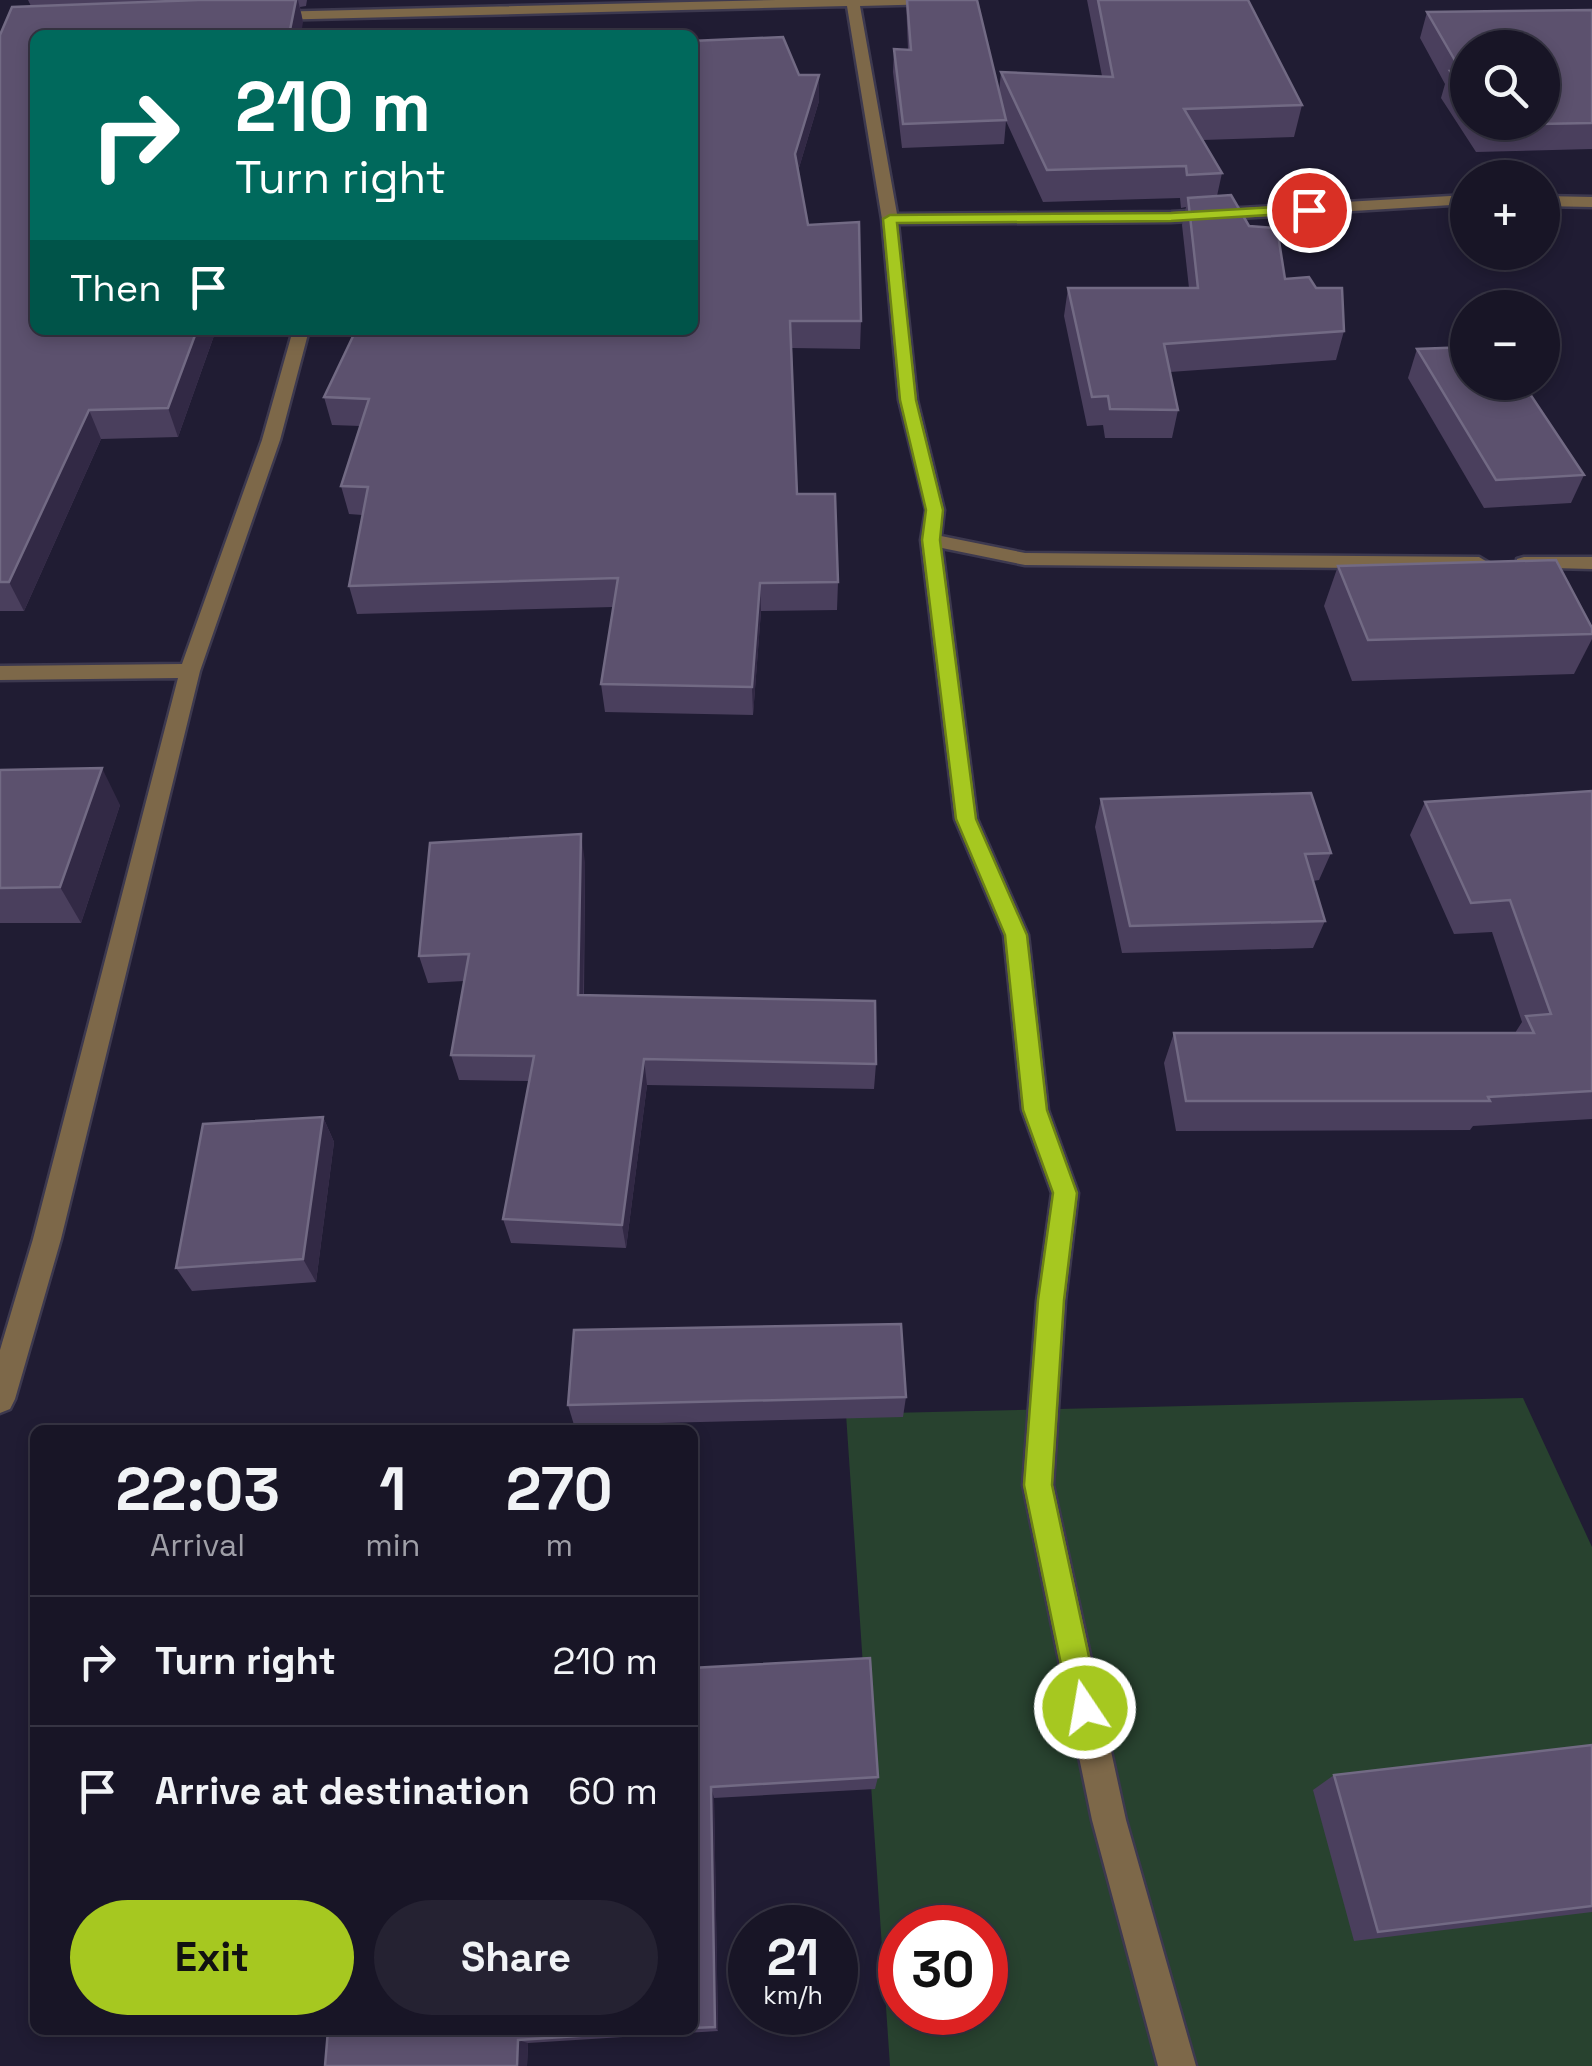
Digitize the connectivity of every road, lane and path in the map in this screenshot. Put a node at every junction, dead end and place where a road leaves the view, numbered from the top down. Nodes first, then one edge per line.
1 (937, 0) edge
2 (853, 3) junction
3 (254, 16) edge
4 (1450, 200) edge
5 (1560, 201) edge
6 (1592, 202) edge
7 (890, 219) junction
8 (300, 335) edge
9 (931, 540) junction
10 (1592, 564) edge
11 (190, 670) junction
12 (0, 674) edge
13 (0, 1399) edge
14 (1177, 2066) edge

1 - 2 street
2 - 3 street
2 - 7 street
4 - 7 street
5 - 6 street
7 - 9 street
8 - 11 street
9 - 10 street
9 - 14 street
11 - 12 street
11 - 13 street

